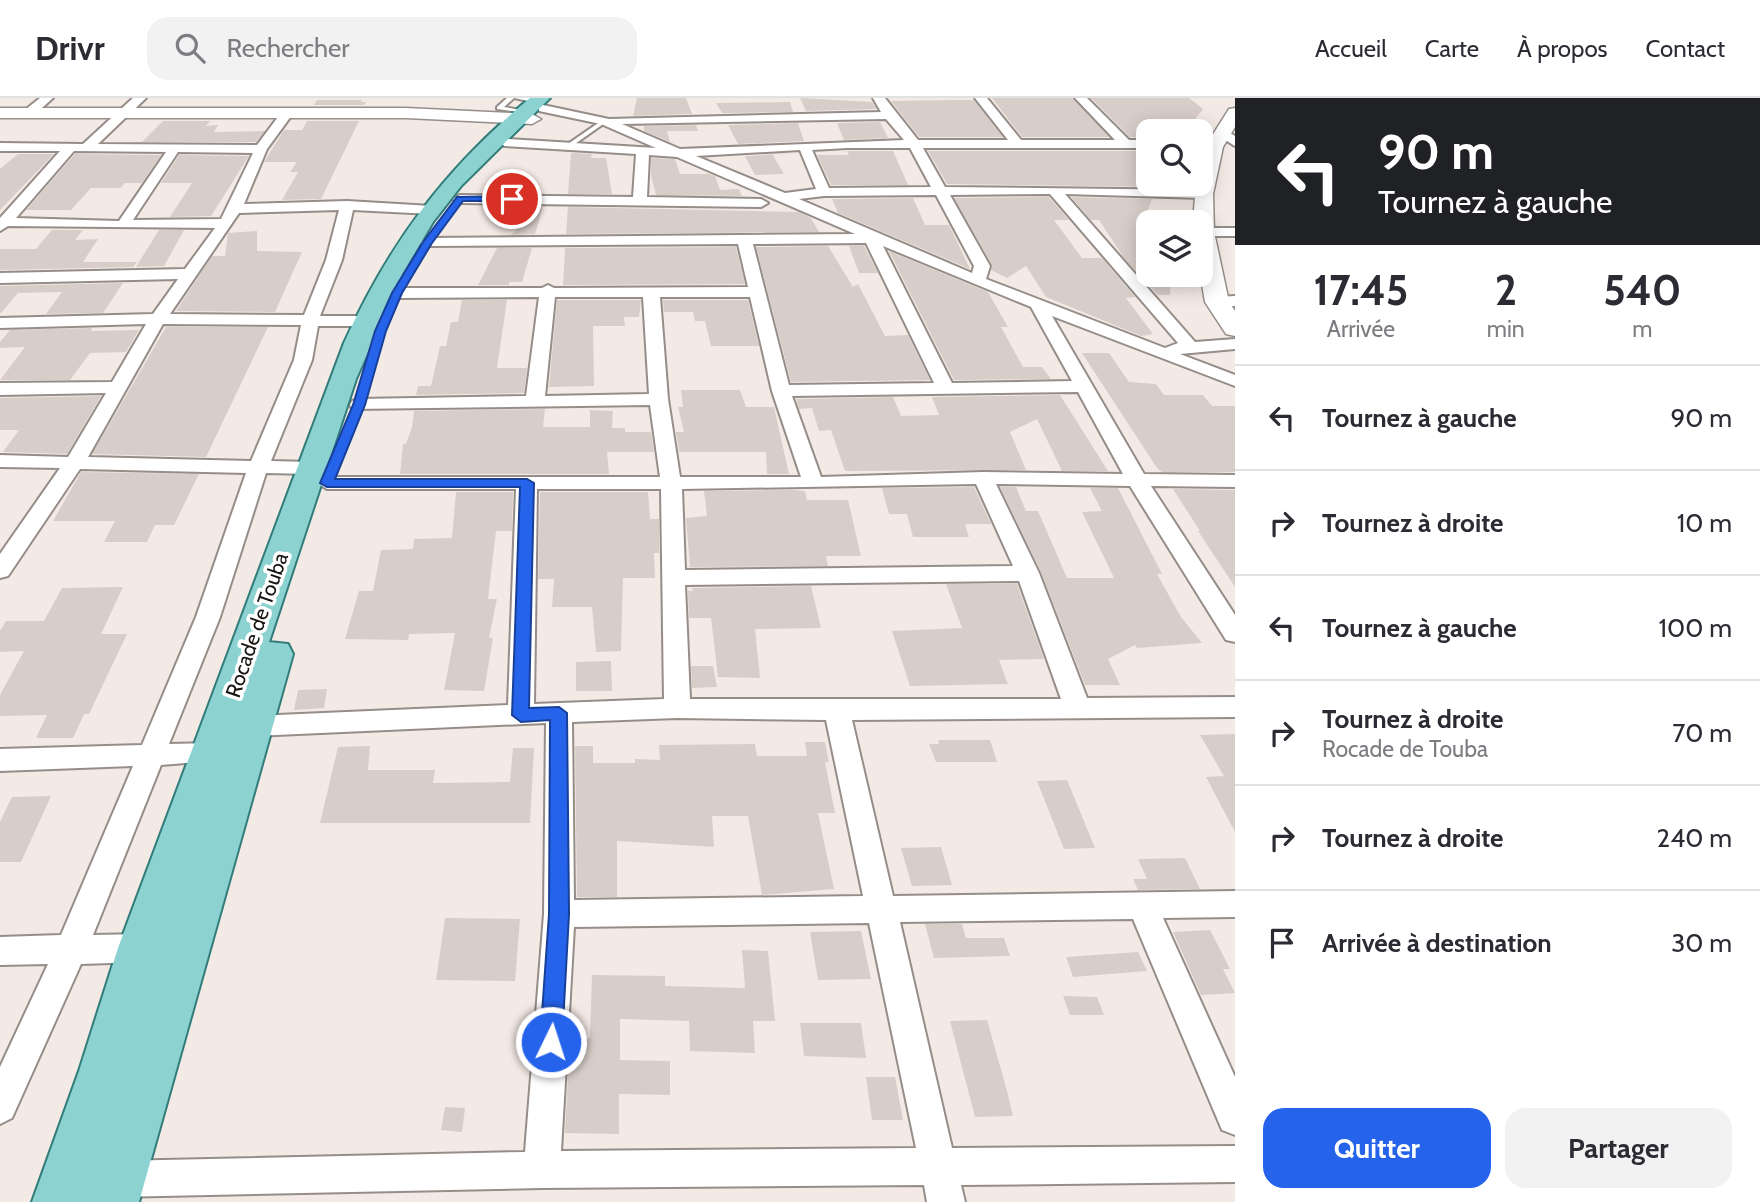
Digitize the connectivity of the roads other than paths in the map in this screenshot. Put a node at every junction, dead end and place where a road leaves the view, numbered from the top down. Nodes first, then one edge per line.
1 (47, 98) edge
2 (140, 98) edge
3 (879, 98) edge
4 (981, 98) edge
5 (1081, 98) edge
6 (533, 108) edge
7 (288, 112) junction
8 (0, 113) edge
9 (29, 113) junction
10 (127, 113) junction
11 (1235, 113) edge
12 (889, 116) junction
13 (604, 121) junction
14 (1218, 142) edge
15 (1017, 143) junction
16 (1126, 144) junction
17 (1136, 144) edge
18 (570, 145) junction
19 (915, 145) junction
20 (72, 146) junction
21 (88, 146) junction
22 (0, 147) edge
23 (805, 147) junction
24 (173, 149) junction
25 (261, 149) junction
26 (643, 150) junction
27 (678, 153) junction
28 (1213, 159) edge
29 (1054, 190) junction
30 (939, 191) junction
31 (824, 192) junction
32 (1136, 192) edge
33 (787, 197) junction
34 (640, 200) junction
35 (347, 205) junction
36 (230, 216) junction
37 (440, 217) junction
38 (758, 219) junction
39 (2, 224) edge
40 (123, 225) junction
41 (1213, 232) edge
42 (1235, 232) edge
43 (875, 237) junction
44 (1213, 261) edge
45 (188, 274) junction
46 (0, 278) edge
47 (978, 281) junction
48 (548, 290) junction
49 (651, 291) junction
50 (758, 292) junction
51 (397, 293) junction
52 (1036, 302) junction
53 (1226, 302) edge
54 (311, 318) junction
55 (159, 319) junction
56 (367, 321) junction
57 (0, 323) edge
58 (1235, 329) edge
59 (1235, 344) edge
60 (1189, 346) junction
61 (1156, 352) junction
62 (1235, 381) edge
63 (1082, 386) junction
64 (121, 387) junction
65 (0, 389) edge
66 (946, 389) junction
67 (781, 391) junction
68 (659, 399) junction
69 (535, 402) junction
70 (359, 405) junction
71 (76, 460) junction
72 (0, 461) edge
73 (259, 465) junction
74 (319, 475) junction
75 (983, 478) junction
76 (1137, 480) junction
77 (1235, 481) edge
78 (671, 482) junction
79 (527, 483) junction
80 (813, 483) junction
81 (23, 534) junction
82 (0, 535) edge
83 (0, 571) edge
84 (1028, 573) junction
85 (673, 578) junction
86 (1235, 634) edge
87 (1235, 707) edge
88 (677, 708) junction
89 (1078, 709) junction
90 (837, 710) junction
91 (559, 713) junction
92 (521, 715) junction
93 (233, 740) junction
94 (151, 754) junction
95 (0, 760) edge
96 (1235, 904) edge
97 (1142, 905) junction
98 (880, 909) junction
99 (559, 914) junction
100 (143, 948) junction
101 (71, 950) junction
102 (0, 951) edge
103 (0, 1106) edge
104 (1235, 1117) edge
105 (1235, 1164) edge
106 (938, 1166) junction
107 (542, 1170) junction
108 (113, 1191) edge
109 (61, 1202) edge
110 (946, 1202) edge

1 - 9 street
2 - 10 street
3 - 12 street
4 - 15 street
5 - 16 street
6 - 7 street
6 - 13 street
6 - 18 street
6 - 37 main road, Rocade de Touba
7 - 10 street
7 - 25 street
8 - 9 street
9 - 10 street
10 - 21 street
11 - 14 street
12 - 13 street
12 - 19 street
13 - 18 lane
13 - 27 street
14 - 28 street
15 - 16 street
15 - 19 street
16 - 17 street
18 - 26 street
19 - 23 street
19 - 30 street
20 - 21 street
20 - 22 street
20 - 39 street
21 - 24 street
23 - 27 street
23 - 31 street
24 - 25 street
24 - 40 street
25 - 36 street
26 - 27 street
26 - 34 street
27 - 38 street
29 - 30 street
29 - 32 street
29 - 60 street
30 - 31 street
30 - 47 street
31 - 33 street
33 - 38 street
33 - 43 street
34 - 37 street
34 - 38 street
35 - 36 street
35 - 37 street
35 - 54 street
36 - 40 street
36 - 45 street
37 - 38 street
37 - 51 main road, Rocade de Touba
37 - 56 main road, Rocade de Touba
38 - 43 street
38 - 50 street
39 - 40 street
41 - 42 street
43 - 47 street
43 - 66 street
44 - 53 street
45 - 46 street
45 - 55 street
47 - 52 street
48 - 49 street
48 - 51 street
48 - 69 street
49 - 50 street
49 - 68 street
50 - 67 street
51 - 70 main road, Rocade de Touba
52 - 61 street
52 - 63 street
53 - 58 street
54 - 55 street
54 - 56 street
54 - 73 street
55 - 57 street
55 - 64 street
56 - 74 main road, Rocade de Touba
59 - 60 street
60 - 61 street
61 - 62 street
63 - 66 street
63 - 76 street
64 - 65 street
64 - 71 street
66 - 67 street
67 - 80 street
68 - 69 street
68 - 78 street
69 - 70 street
70 - 74 main road, Rocade de Touba
71 - 72 street
71 - 73 street
71 - 81 street
73 - 74 street
73 - 94 street
74 - 79 street
74 - 93 main road, Rocade de Touba
75 - 76 street
75 - 80 street
75 - 84 street
76 - 77 street
76 - 86 street
78 - 79 street
78 - 80 street
78 - 85 street
79 - 92 street
81 - 82 street
81 - 83 street
84 - 85 street
84 - 89 street
85 - 88 street
87 - 89 street
88 - 90 street
88 - 91 street
89 - 90 street
90 - 98 street
91 - 92 street
91 - 99 street
92 - 93 street
93 - 94 street
93 - 100 main road, Rocade de Touba
93 - 108 main road, Rocade de Touba
94 - 95 street
94 - 101 street
96 - 97 street
97 - 98 street
97 - 104 street
98 - 99 street
98 - 106 street
99 - 107 street
100 - 101 street
100 - 109 main road, Rocade de Touba
101 - 102 street
101 - 103 street
105 - 106 street
106 - 107 street
106 - 110 street
107 - 108 street

